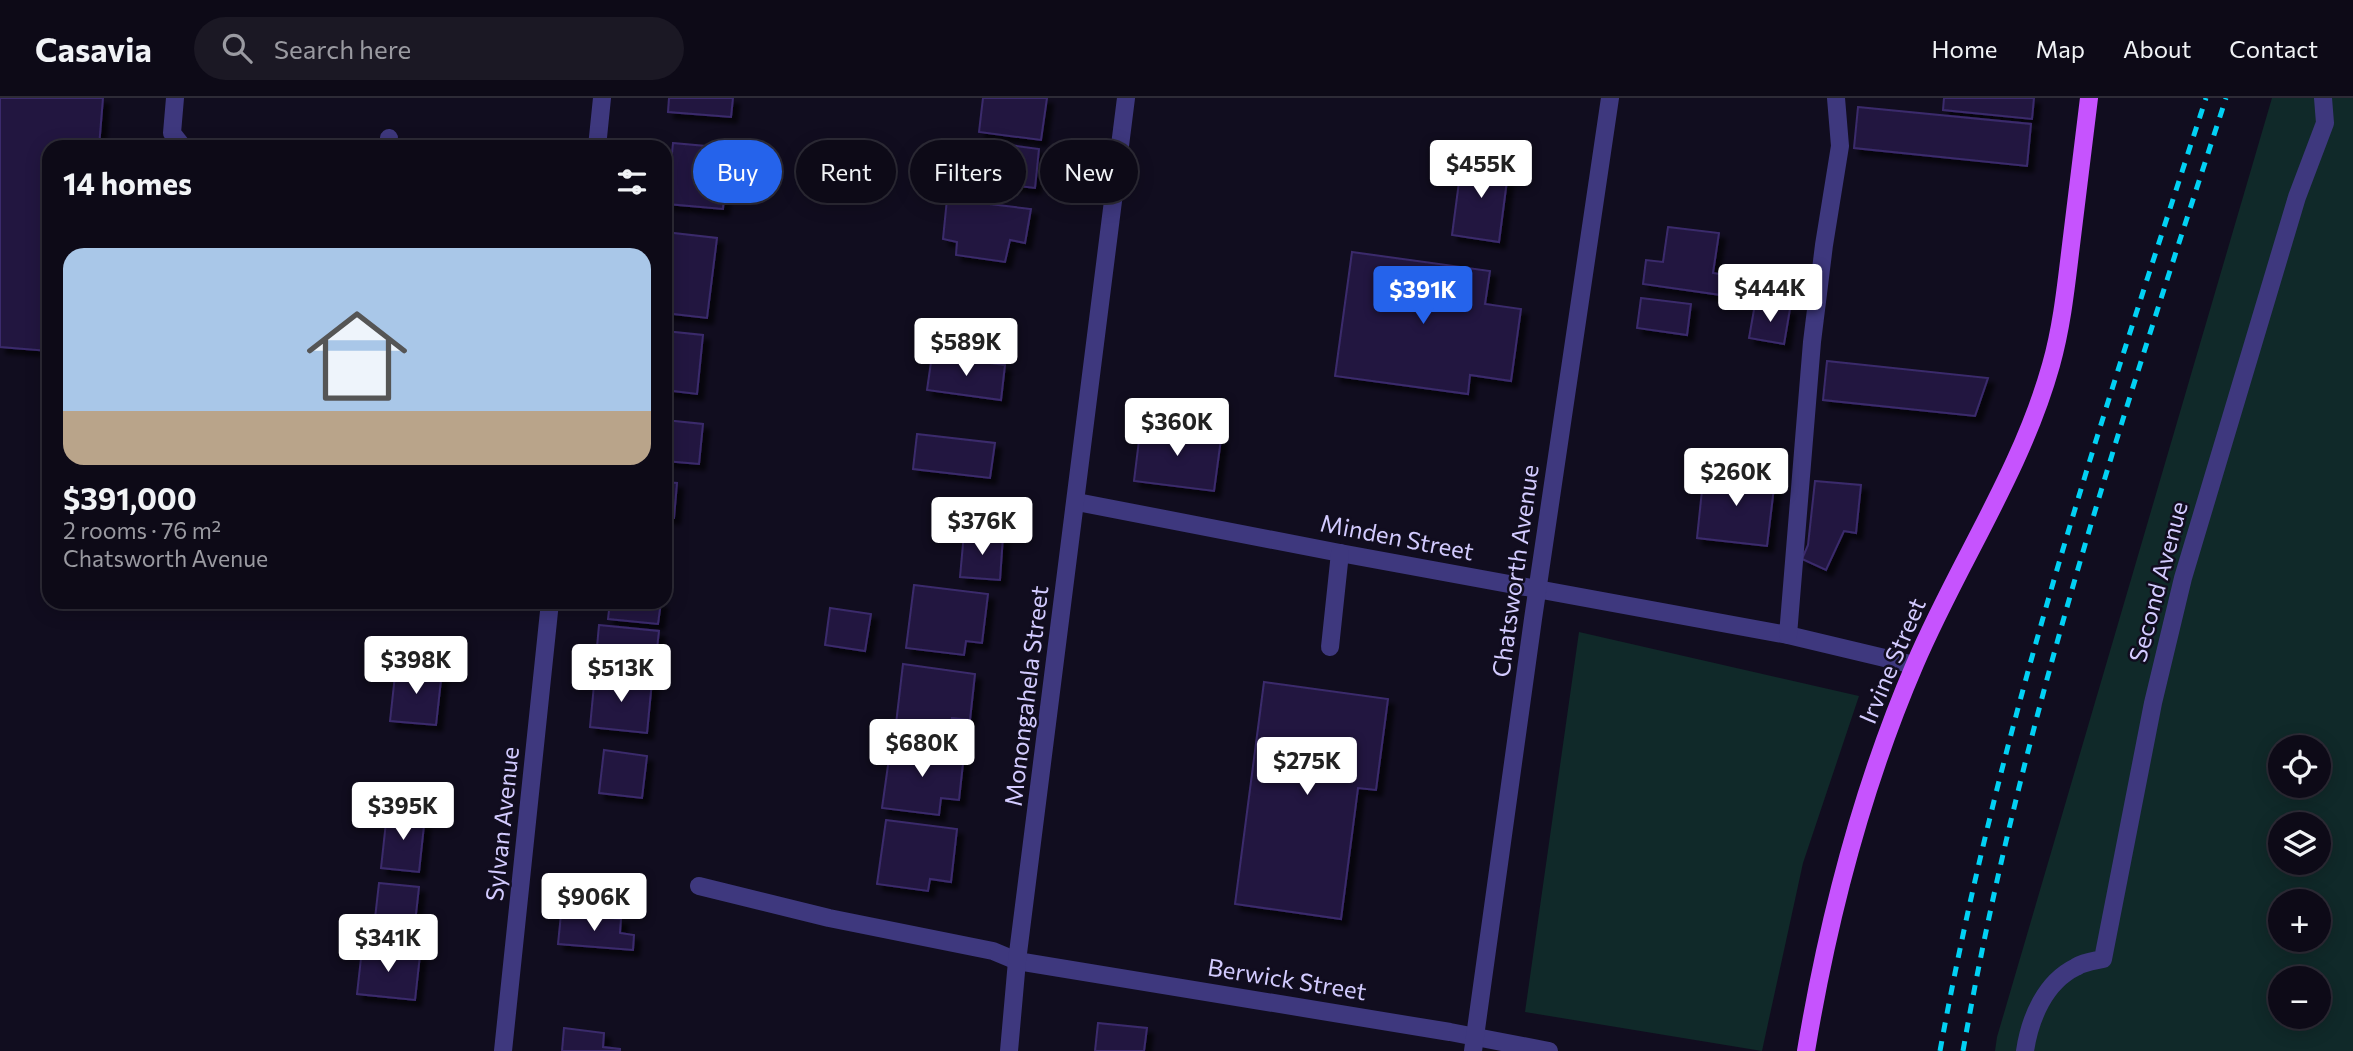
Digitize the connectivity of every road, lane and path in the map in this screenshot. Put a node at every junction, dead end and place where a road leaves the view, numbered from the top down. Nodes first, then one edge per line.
1 (175, 98) edge
2 (602, 98) edge
3 (1126, 98) edge
4 (1611, 98) edge
5 (1836, 98) edge
6 (2089, 98) edge
7 (2323, 98) edge
8 (178, 140) edge
9 (598, 140) edge
10 (1077, 502) junction
11 (1340, 553) junction
12 (1538, 590) junction
13 (549, 609) edge
14 (1788, 635) junction
15 (1331, 647) dead end
16 (1914, 666) junction
17 (699, 886) dead end
18 (1017, 961) junction
19 (1474, 1044) edge
20 (503, 1051) edge
21 (1009, 1051) edge
22 (1549, 1051) edge
23 (1806, 1051) edge
24 (2025, 1051) edge

1 - 8 street
2 - 9 street
3 - 10 street, Monongahela Street
4 - 12 street, Chatsworth Avenue
5 - 14 street
6 - 16 main road, Irvine Street
7 - 24 street, Second Avenue
10 - 11 street, Minden Street
10 - 18 street, Monongahela Street
11 - 12 street, Minden Street
11 - 15 street
12 - 14 street, Minden Street
12 - 19 street, Chatsworth Avenue
13 - 20 street, Sylvan Avenue
14 - 16 street, Minden Street
16 - 23 main road, Irvine Street
17 - 18 street, Berwick Street
18 - 19 street, Berwick Street
18 - 21 street, Monongahela Street
19 - 22 street, Berwick Street

